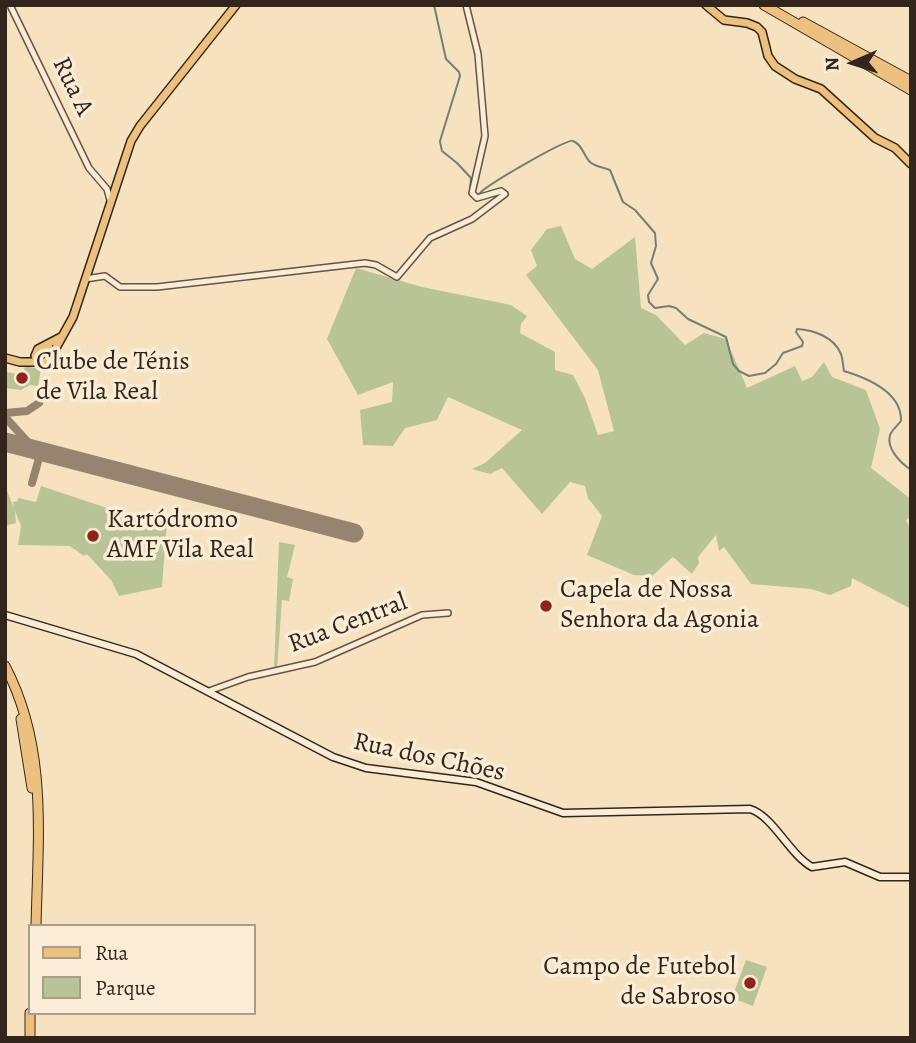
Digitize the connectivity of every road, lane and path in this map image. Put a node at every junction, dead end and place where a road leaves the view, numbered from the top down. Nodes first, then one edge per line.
1 (10, 5) edge
2 (236, 5) edge
3 (466, 5) edge
4 (706, 5) edge
5 (764, 5) edge
6 (775, 5) edge
7 (911, 82) edge
8 (911, 92) edge
9 (911, 164) edge
10 (109, 187) junction
11 (85, 279) junction
12 (61, 337) junction
13 (45, 346) junction
14 (36, 353) junction
15 (52, 355) junction
16 (8, 358) edge
17 (40, 362) junction
18 (448, 613) dead end
19 (5, 615) edge
20 (5, 666) edge
21 (5, 678) edge
22 (222, 688) junction
23 (209, 691) junction
24 (218, 696) junction
25 (911, 877) edge
26 (35, 903) junction
27 (34, 924) edge
28 (33, 1015) edge
29 (33, 1038) edge

1 - 10 street, Rua A
2 - 10 main road
3 - 11 street
4 - 9 main road
5 - 8 highway
6 - 7 highway
10 - 11 main road
11 - 12 main road
12 - 13 main road
12 - 15 main road
13 - 14 main road
13 - 15 main road
14 - 16 main road
14 - 17 main road
15 - 17 main road
16 - 17 main road
18 - 22 street, Rua Central
19 - 23 main road, Rua dos Chões
20 - 26 highway
21 - 26 highway
22 - 23 street, Rua Central
22 - 24 street
23 - 24 main road, Rua dos Chões
24 - 25 main road, Rua dos Chões
26 - 27 highway
28 - 29 highway

